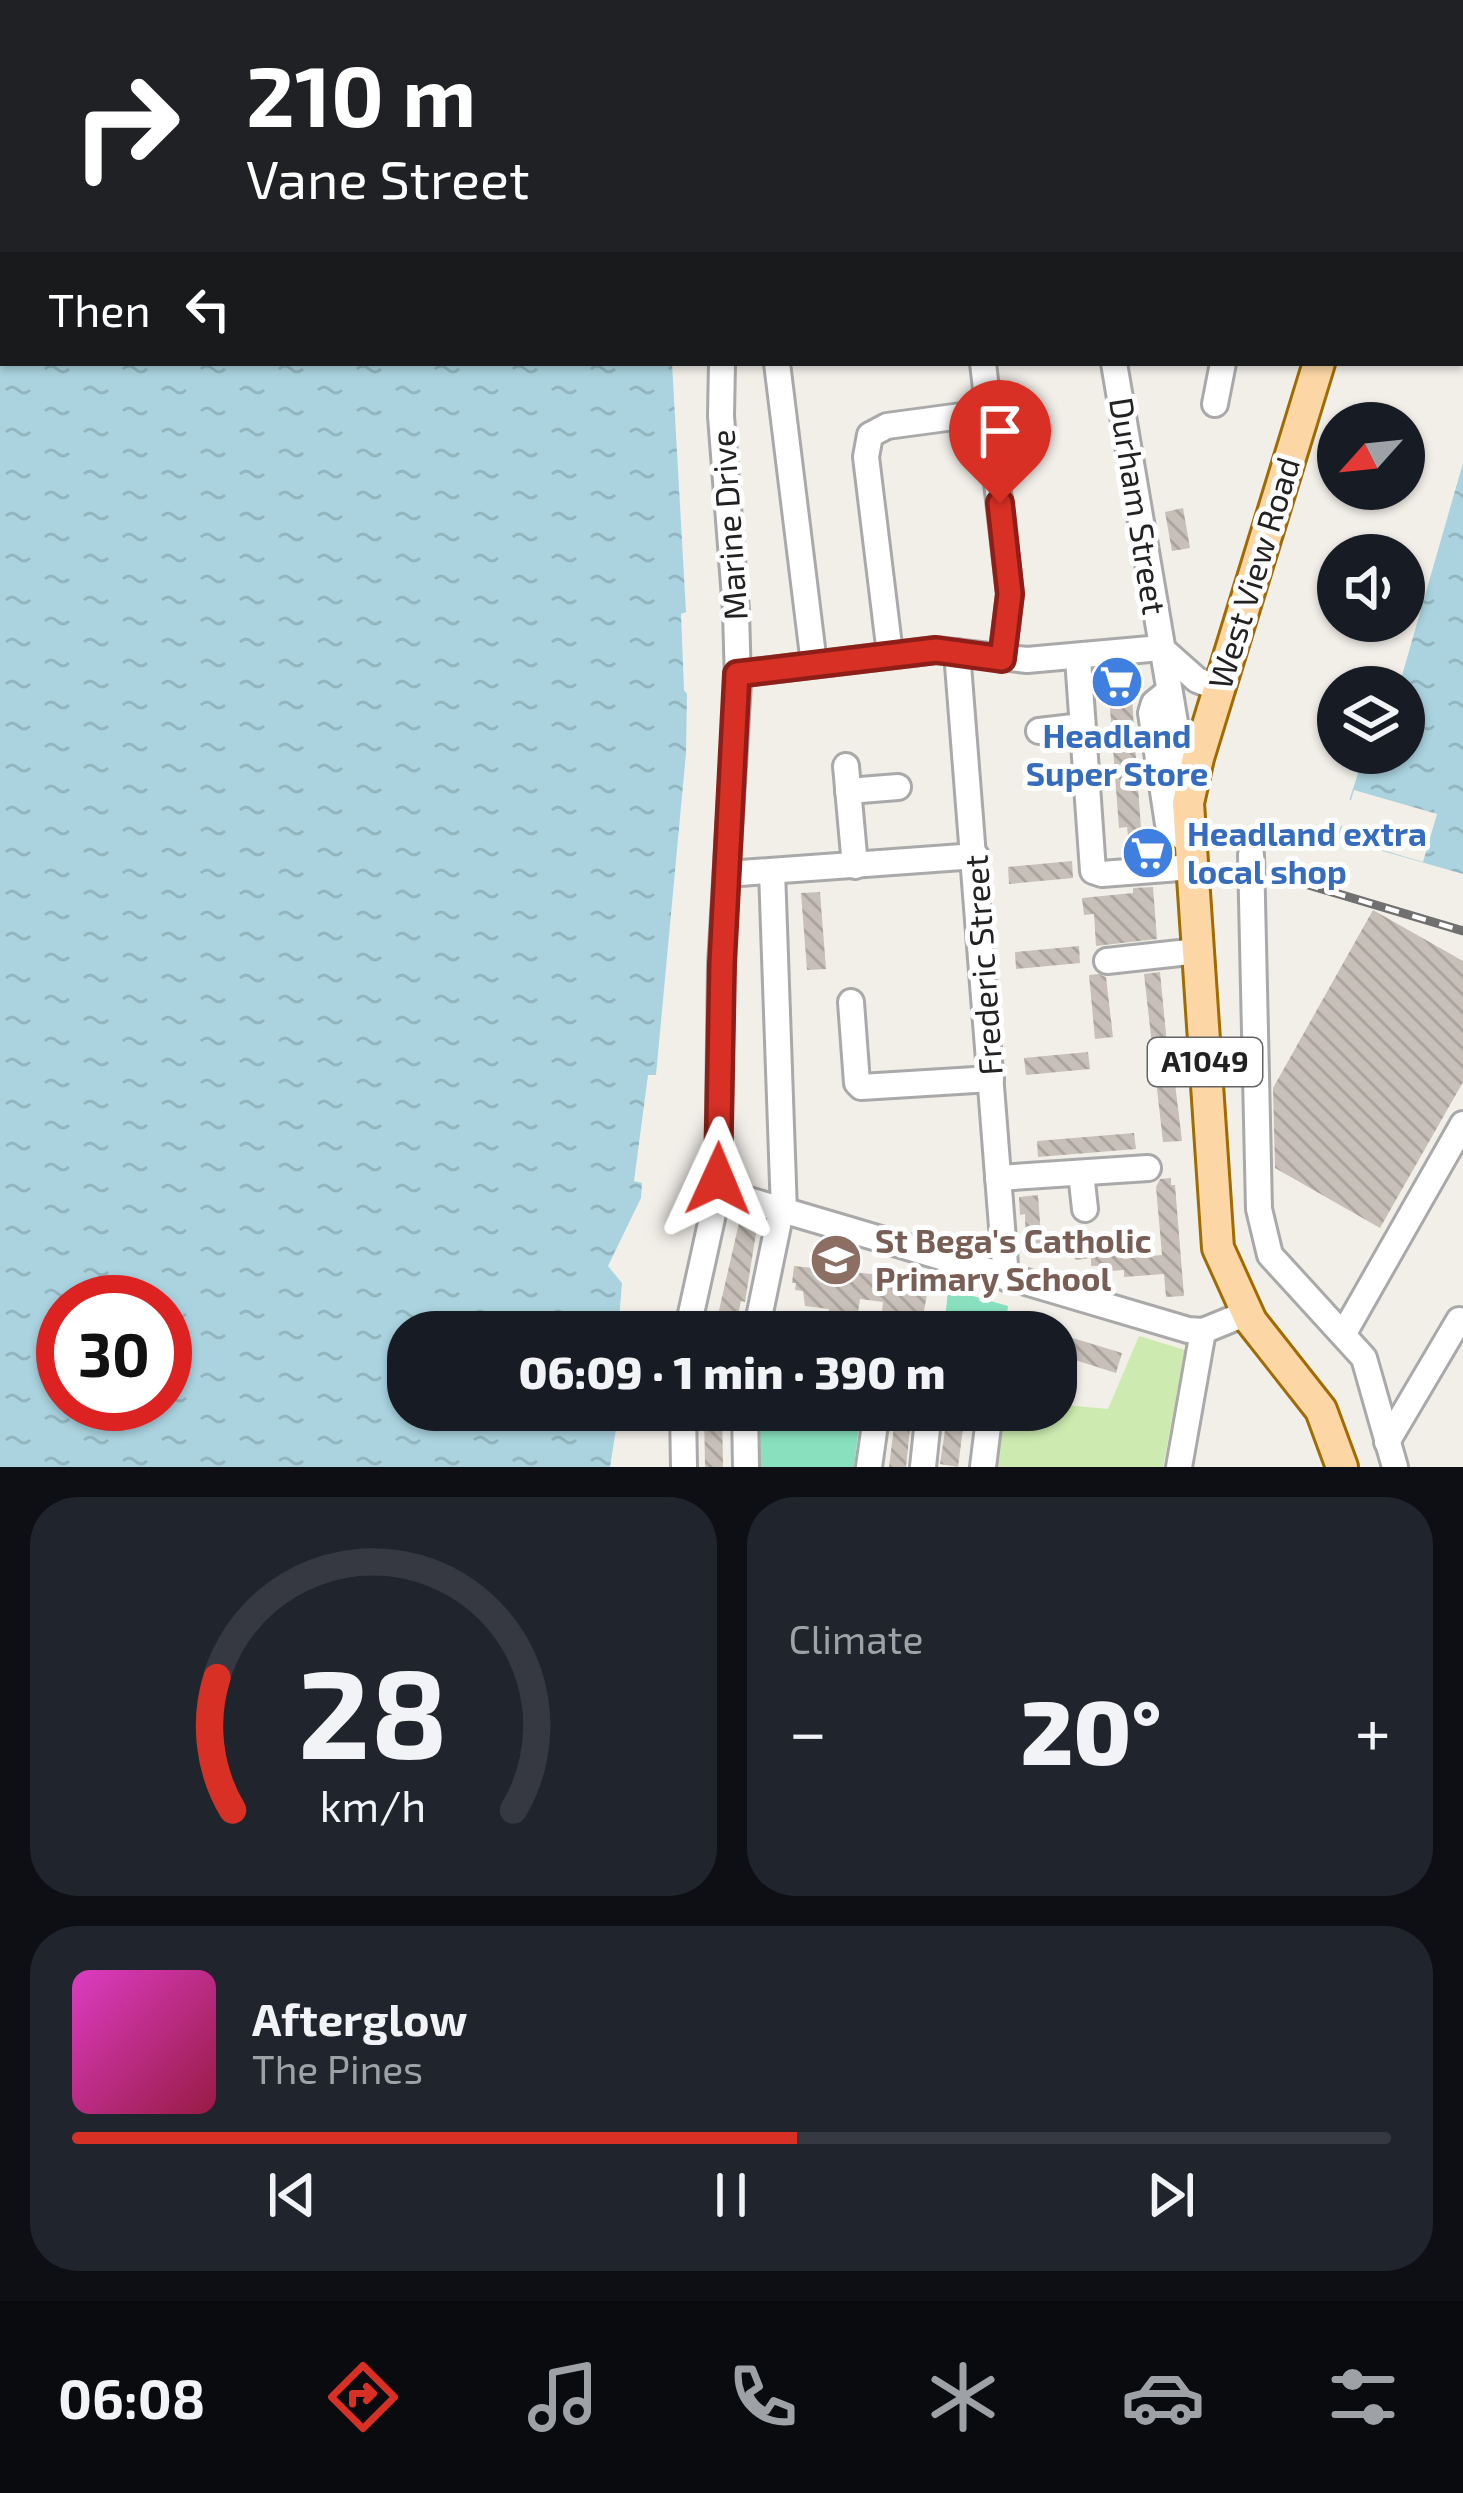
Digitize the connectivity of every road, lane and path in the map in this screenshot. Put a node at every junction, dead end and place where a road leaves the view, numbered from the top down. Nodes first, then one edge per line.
1 (722, 366) edge
2 (777, 366) edge
3 (983, 366) edge
4 (1114, 366) edge
5 (1222, 366) edge
6 (1318, 366) edge
7 (1215, 404) dead end
8 (991, 412) junction
9 (1161, 648) junction
10 (957, 652) junction
11 (890, 654) junction
12 (1078, 658) junction
13 (1002, 659) junction
14 (814, 664) junction
15 (737, 674) junction
16 (1218, 688) junction
17 (1169, 691) junction
18 (1082, 726) junction
19 (1039, 731) dead end
20 (898, 787) dead end
21 (1188, 803) junction
22 (1251, 855) dead end
23 (976, 856) junction
24 (1192, 856) junction
25 (855, 866) junction
26 (772, 871) junction
27 (728, 874) junction
28 (1198, 951) junction
29 (1107, 961) dead end
30 (851, 1002) dead end
31 (991, 1079) junction
32 (1463, 1124) edge
33 (1148, 1168) dead end
34 (1081, 1173) junction
35 (998, 1178) junction
36 (718, 1191) junction
37 (1085, 1209) dead end
38 (783, 1211) junction
39 (1006, 1278) junction
40 (692, 1311) edge
41 (761, 1311) edge
42 (1247, 1313) junction
43 (1463, 1323) edge
44 (1203, 1331) junction
45 (1344, 1333) junction
46 (683, 1431) edge
47 (745, 1431) edge
48 (874, 1431) edge
49 (927, 1431) edge
50 (987, 1431) edge
51 (1391, 1455) edge
52 (684, 1467) edge
53 (746, 1467) edge
54 (869, 1467) edge
55 (923, 1467) edge
56 (983, 1467) edge
57 (1179, 1467) edge
58 (1342, 1467) edge

1 - 15 street, Marine Drive
2 - 14 street
3 - 8 street
4 - 9 street, Durham Street
5 - 7 street
6 - 16 main road, West View Road / A1049
8 - 11 street
8 - 13 street
9 - 12 street
9 - 16 street, Durham Street
9 - 17 street, Durham Street
10 - 11 street
10 - 13 street
10 - 23 street, Frederic Street
11 - 14 street
12 - 13 street
12 - 18 street
14 - 15 street
15 - 27 street, Marine Drive
16 - 21 main road, West View Road / A1049
17 - 21 street, Durham Street
17 - 24 street
18 - 19 street
18 - 24 street
20 - 25 street
21 - 24 main road, West View Road / A1049
22 - 45 street
23 - 25 street
23 - 31 street, Frederic Street
24 - 28 main road, West View Road / A1049
25 - 26 street
26 - 27 street
26 - 38 street
27 - 36 street, Marine Drive
28 - 29 street
28 - 42 main road, West View Road / A1049
30 - 31 street
31 - 35 street, Frederic Street
32 - 45 street
33 - 34 street
34 - 35 street
34 - 37 street
35 - 39 street, Frederic Street
36 - 38 street
36 - 40 street, Marine Drive
38 - 39 street
38 - 41 street
39 - 44 street
42 - 44 street
42 - 58 main road, West View Road / A1049
43 - 51 street
44 - 57 street
45 - 51 street
46 - 52 street
47 - 53 street
48 - 54 street
49 - 55 street
50 - 56 street

